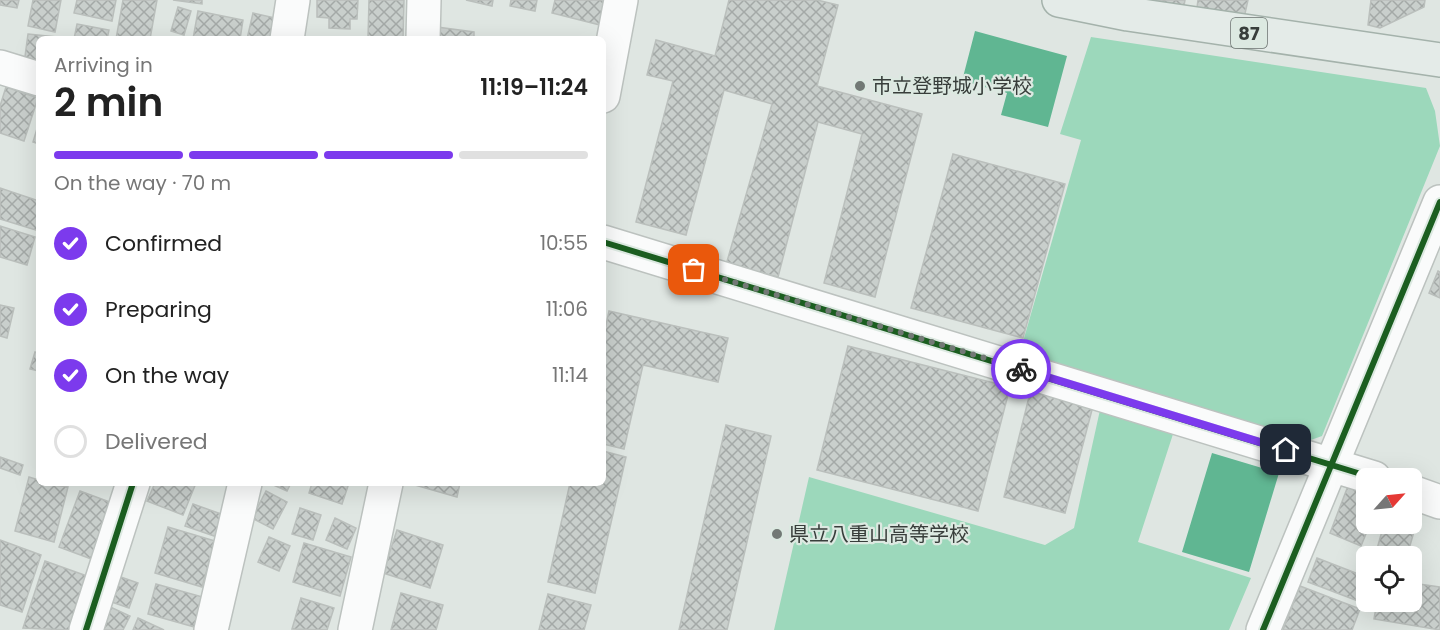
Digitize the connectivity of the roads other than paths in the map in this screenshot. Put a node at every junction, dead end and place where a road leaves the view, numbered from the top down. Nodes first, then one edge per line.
1 (293, 0) edge
2 (424, 0) edge
3 (621, 0) edge
4 (1059, 0) edge
5 (287, 36) edge
6 (423, 36) edge
7 (1440, 60) edge
8 (0, 67) edge
9 (36, 78) edge
10 (606, 80) edge
11 (1440, 202) edge
12 (606, 243) edge
13 (1332, 464) junction
14 (1356, 472) edge
15 (132, 486) edge
16 (244, 486) edge
17 (385, 486) edge
18 (1422, 496) edge
19 (1440, 502) edge
20 (86, 630) edge
21 (211, 630) edge
22 (355, 630) edge
23 (1263, 630) edge

1 - 5 street
2 - 6 street
3 - 10 street
4 - 7 main road, 87
8 - 9 street
11 - 13 street
12 - 13 street
13 - 14 street
13 - 23 street
15 - 20 street
16 - 21 street
17 - 22 street
18 - 19 street

